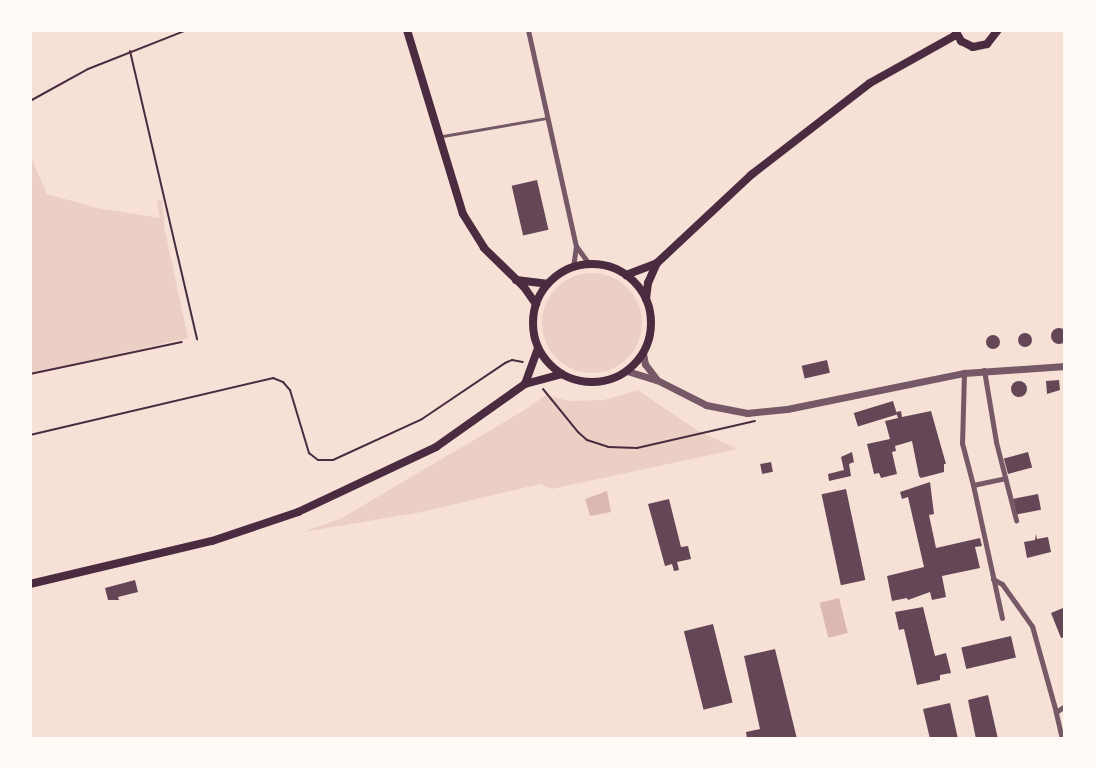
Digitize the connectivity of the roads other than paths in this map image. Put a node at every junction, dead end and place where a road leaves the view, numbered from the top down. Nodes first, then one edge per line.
1 (407, 30) edge
2 (528, 30) edge
3 (998, 30) edge
4 (955, 32) edge
5 (548, 118) junction
6 (439, 136) junction
7 (576, 246) junction
8 (657, 263) junction
9 (589, 264) junction
10 (573, 267) junction
11 (626, 275) junction
12 (516, 280) junction
13 (547, 284) junction
14 (646, 299) junction
15 (536, 304) junction
16 (538, 349) junction
17 (643, 353) junction
18 (1065, 366) edge
19 (984, 370) junction
20 (627, 371) junction
21 (964, 373) junction
22 (562, 374) junction
23 (657, 380) junction
24 (525, 384) junction
25 (1005, 478) junction
26 (973, 485) junction
27 (1016, 520) dead end
28 (993, 579) junction
29 (30, 584) edge
30 (1002, 618) dead end
31 (1065, 706) edge
32 (1055, 712) junction
33 (1062, 739) edge

1 - 6 main road
2 - 5 street
3 - 4 main road
4 - 8 main road
5 - 6 lane
5 - 7 street
6 - 12 main road
7 - 9 street
7 - 10 street
8 - 11 main road
8 - 14 main road
9 - 10 main road
9 - 11 main road
10 - 13 main road
11 - 14 main road
12 - 13 main road
12 - 15 main road
13 - 15 main road
14 - 17 main road
15 - 16 main road
16 - 22 main road
16 - 24 main road
17 - 20 main road
17 - 23 street
18 - 19 street
19 - 21 street
19 - 25 street
20 - 22 main road
20 - 23 street
21 - 23 street
21 - 26 street
22 - 24 main road
24 - 29 main road
25 - 26 street
25 - 27 street
26 - 28 street
28 - 30 street
28 - 32 street
31 - 32 street
32 - 33 street

